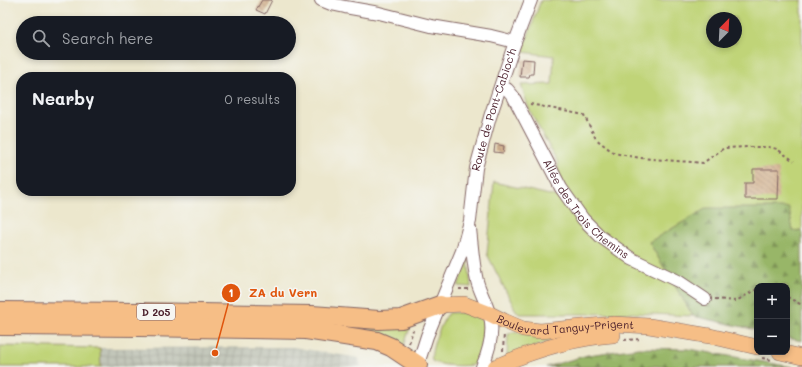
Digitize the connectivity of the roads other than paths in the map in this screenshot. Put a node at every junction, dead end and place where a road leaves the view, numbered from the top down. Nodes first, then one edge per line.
1 (321, 0) edge
2 (531, 0) edge
3 (515, 42) junction
4 (501, 86) junction
5 (470, 222) junction
6 (704, 298) road end
7 (440, 305) junction
8 (0, 311) edge
9 (490, 314) junction
10 (0, 326) edge
11 (683, 332) junction
12 (754, 351) edge
13 (776, 356) edge
14 (802, 357) edge
15 (419, 366) edge
16 (482, 367) edge
17 (495, 367) edge

1 - 3 street
2 - 3 street, Route de Pont-Cabioc'h
3 - 4 street, Route de Pont-Cabioc'h
4 - 5 street, Route de Pont-Cabioc'h
4 - 6 street, Allée des Trois Chemins
5 - 7 street, Route de Pont-Cabioc'h
5 - 9 street, Route de Pont-Cabioc'h
7 - 8 highway, D 205
7 - 9 main road, Boulevard Tanguy-Prigent
7 - 15 street
9 - 11 main road, Boulevard Tanguy-Prigent
9 - 16 street
10 - 15 highway, D 205
11 - 12 main road, Boulevard Tanguy-Prigent
11 - 17 main road
13 - 14 main road

